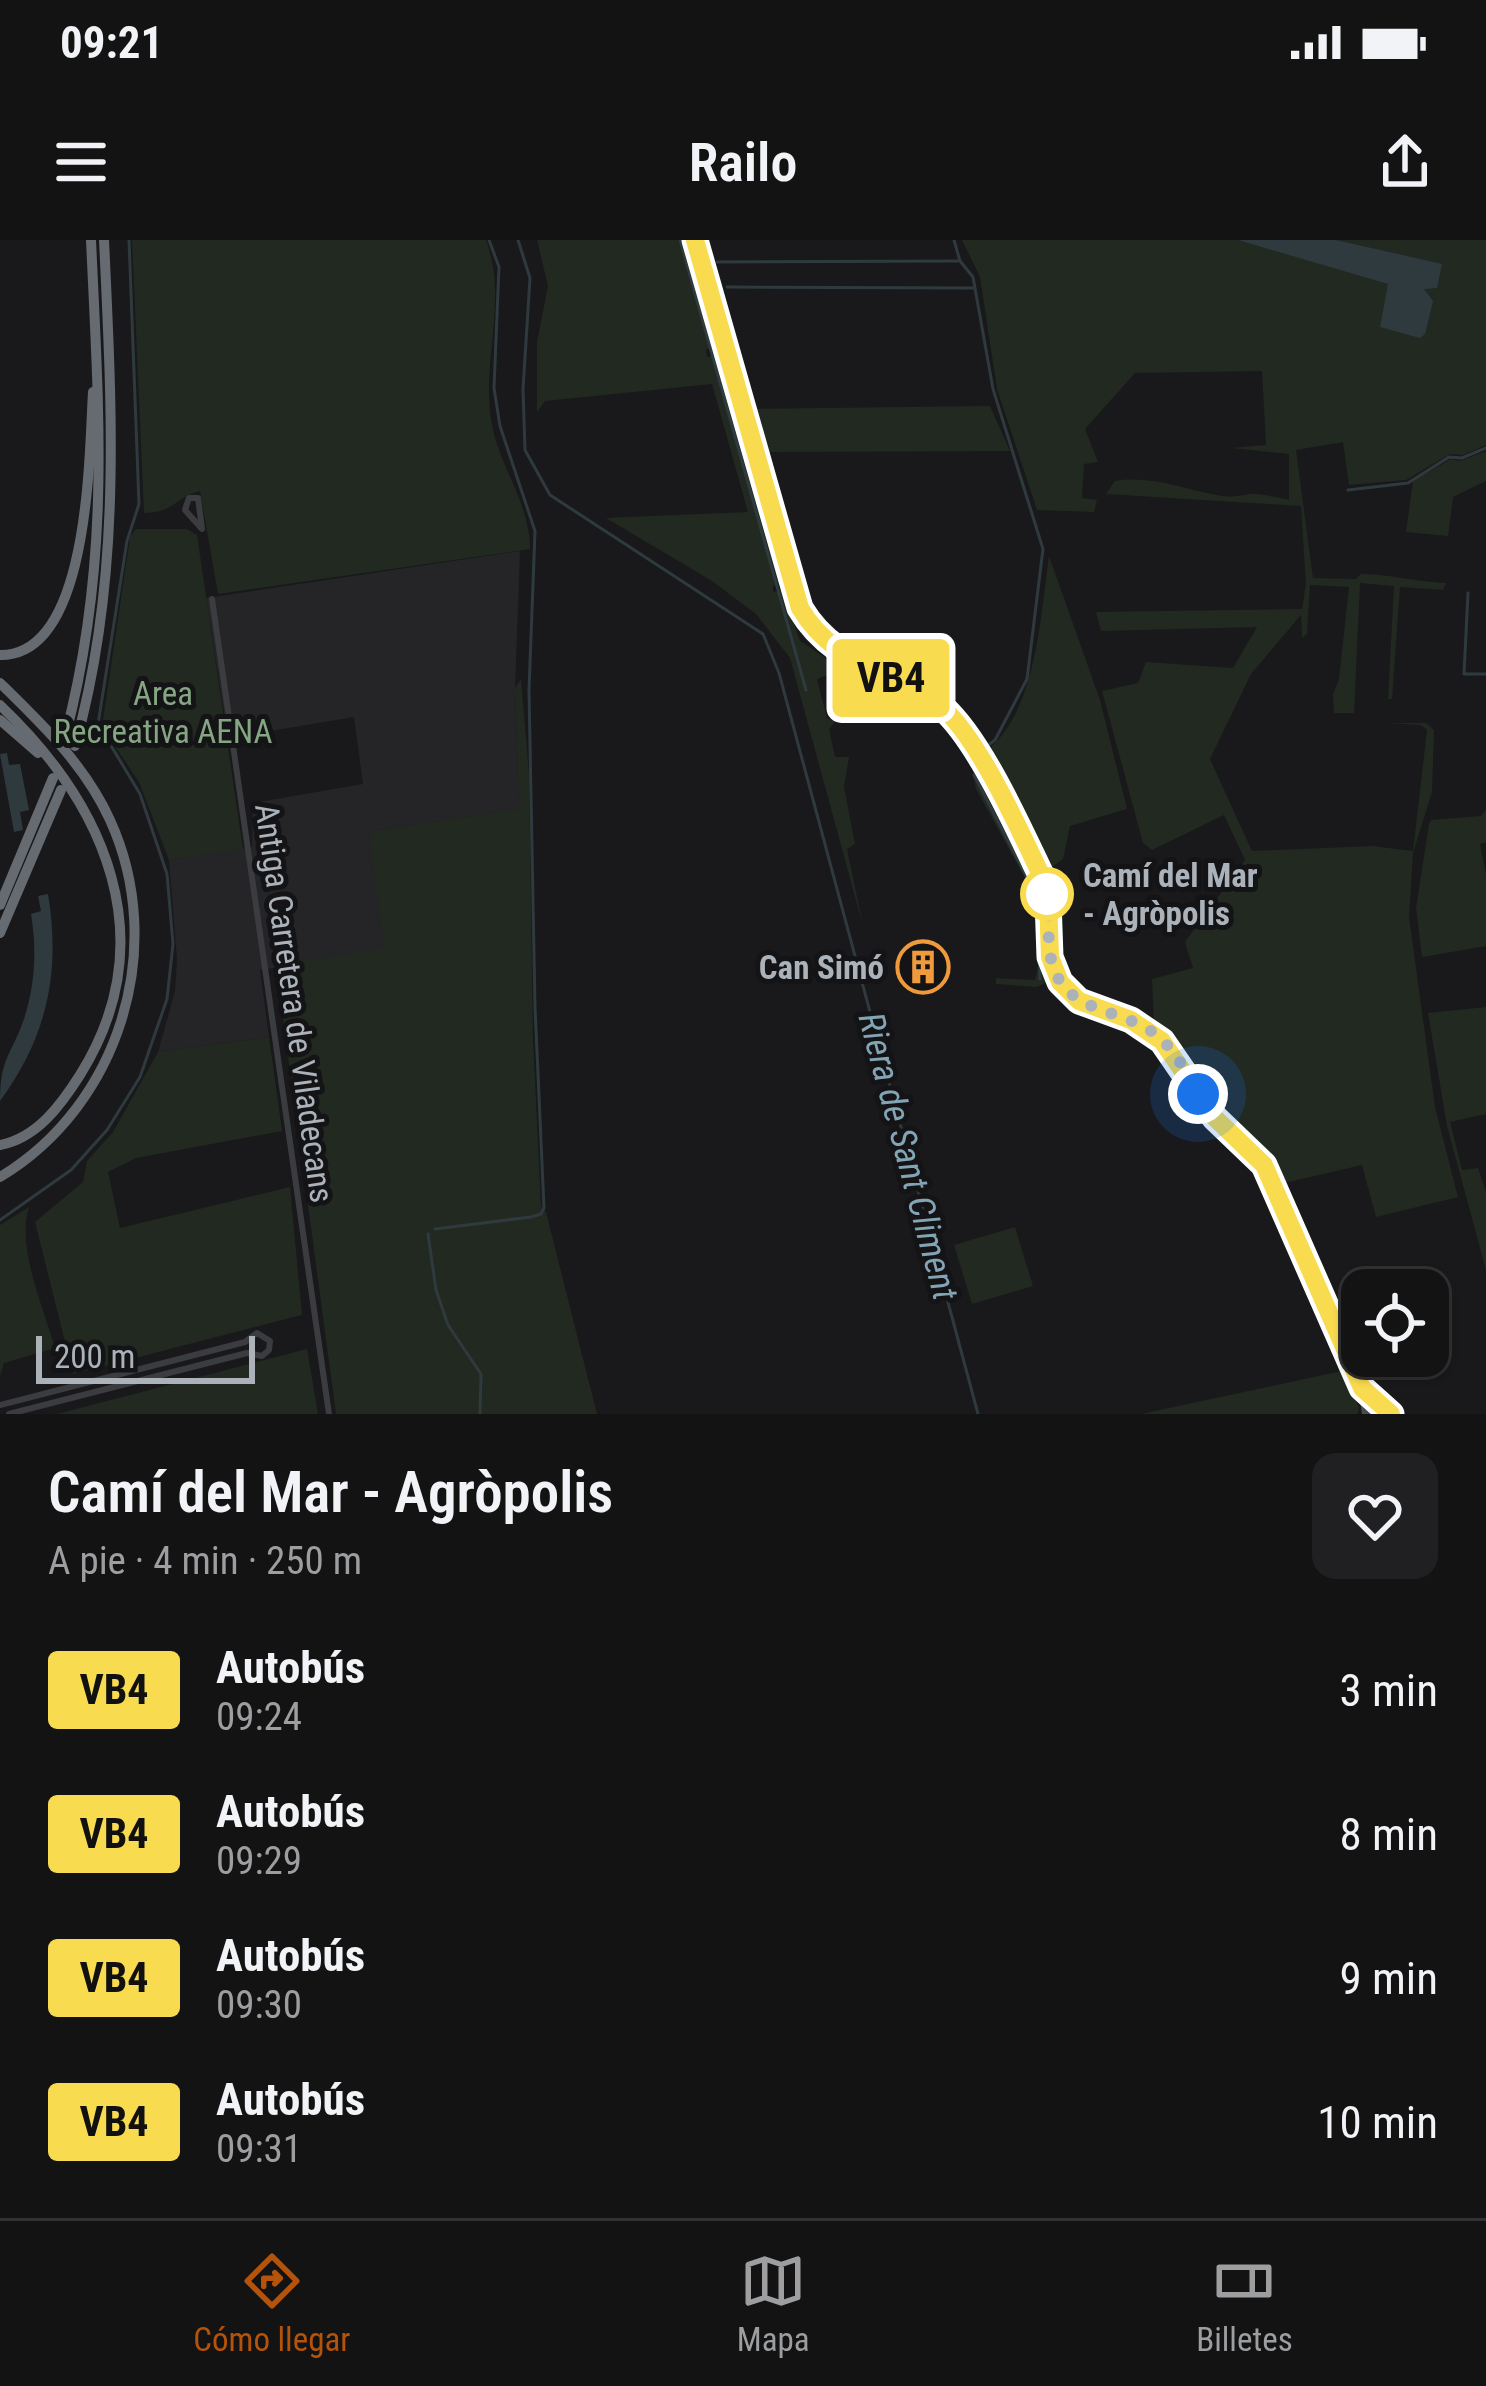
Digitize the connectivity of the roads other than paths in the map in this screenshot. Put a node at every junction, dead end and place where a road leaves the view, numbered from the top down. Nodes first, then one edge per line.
1 (91, 240) edge
2 (104, 240) edge
3 (695, 240) edge
4 (96, 349) junction
5 (202, 529) joint
6 (212, 599) dead end
7 (0, 655) edge
8 (0, 683) edge
9 (0, 705) edge
10 (0, 720) edge
11 (32, 742) junction
12 (52, 778) dead end
13 (66, 788) junction
14 (0, 905) edge
15 (0, 933) edge
16 (0, 1145) edge
17 (0, 1177) edge
18 (1362, 1388) junction
19 (0, 1405) edge
20 (9, 1414) edge
21 (329, 1414) edge
22 (1366, 1414) edge
23 (1391, 1414) edge

1 - 4 highway
2 - 4 highway
3 - 18 main road
4 - 7 highway
5 - 5 street
6 - 21 street, Antiga Carretera de Viladecans
8 - 17 highway
9 - 11 highway
10 - 11 highway
11 - 13 highway
12 - 14 highway
13 - 15 highway
13 - 16 highway
18 - 22 main road
18 - 23 main road
19 - 20 street

